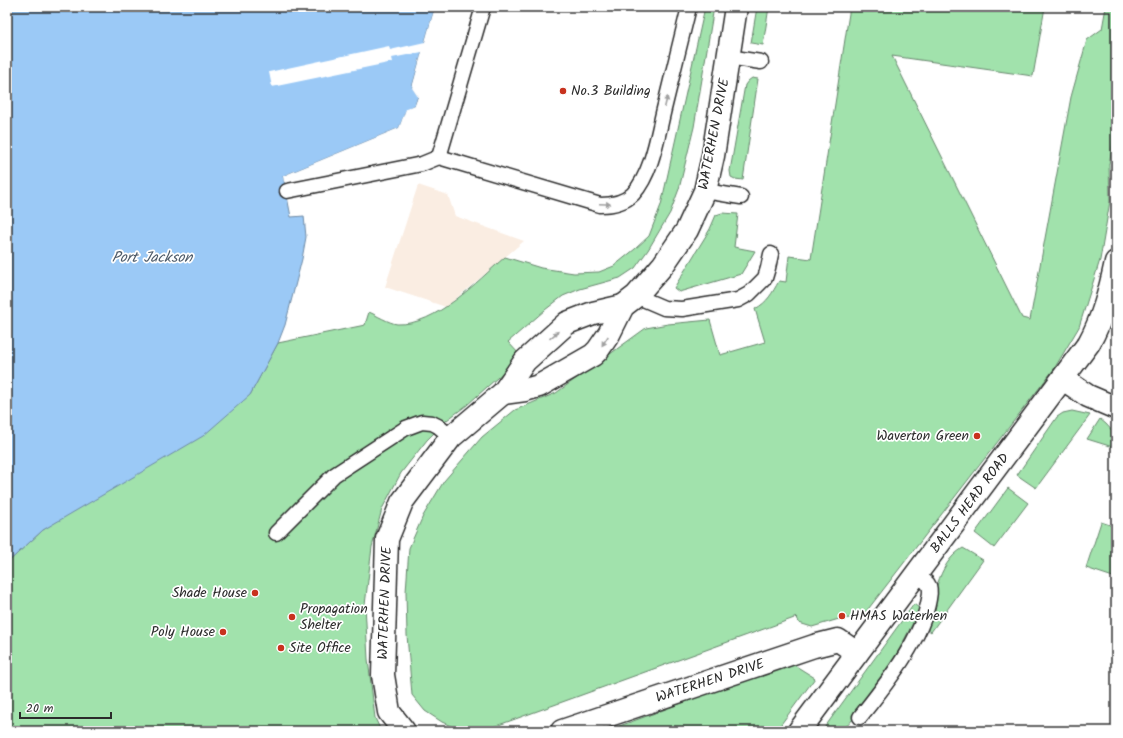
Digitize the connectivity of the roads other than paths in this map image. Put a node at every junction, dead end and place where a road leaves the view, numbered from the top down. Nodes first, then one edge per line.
1 (483, 7) edge
2 (689, 7) edge
3 (736, 7) edge
4 (728, 57) junction
5 (761, 62) dead end
6 (440, 157) junction
7 (287, 191) dead end
8 (705, 191) junction
9 (741, 197) dead end
10 (771, 254) dead end
11 (1116, 262) edge
12 (630, 301) junction
13 (1063, 379) junction
14 (503, 393) junction
15 (1116, 408) edge
16 (451, 437) junction
17 (276, 533) dead end
18 (916, 575) junction
19 (857, 653) junction
20 (860, 717) dead end
21 (404, 731) edge
22 (562, 731) edge
23 (799, 731) edge

1 - 6 lane
6 -> 2 lane
3 - 4 street, WATERHEN DRIVE
4 - 5 lane
4 - 8 street, WATERHEN DRIVE
6 - 7 lane
8 - 9 lane
8 - 12 street, WATERHEN DRIVE
10 - 12 lane
11 - 13 street, BALLS HEAD ROAD
14 -> 12 street, WATERHEN DRIVE
12 -> 14 street, WATERHEN DRIVE
13 - 15 street
13 - 18 street, BALLS HEAD ROAD
14 - 16 street, WATERHEN DRIVE
16 - 17 lane
16 - 21 street, WATERHEN DRIVE
18 - 19 street, BALLS HEAD ROAD
18 - 20 lane
19 - 22 street, WATERHEN DRIVE
19 - 23 street, BALLS HEAD ROAD

